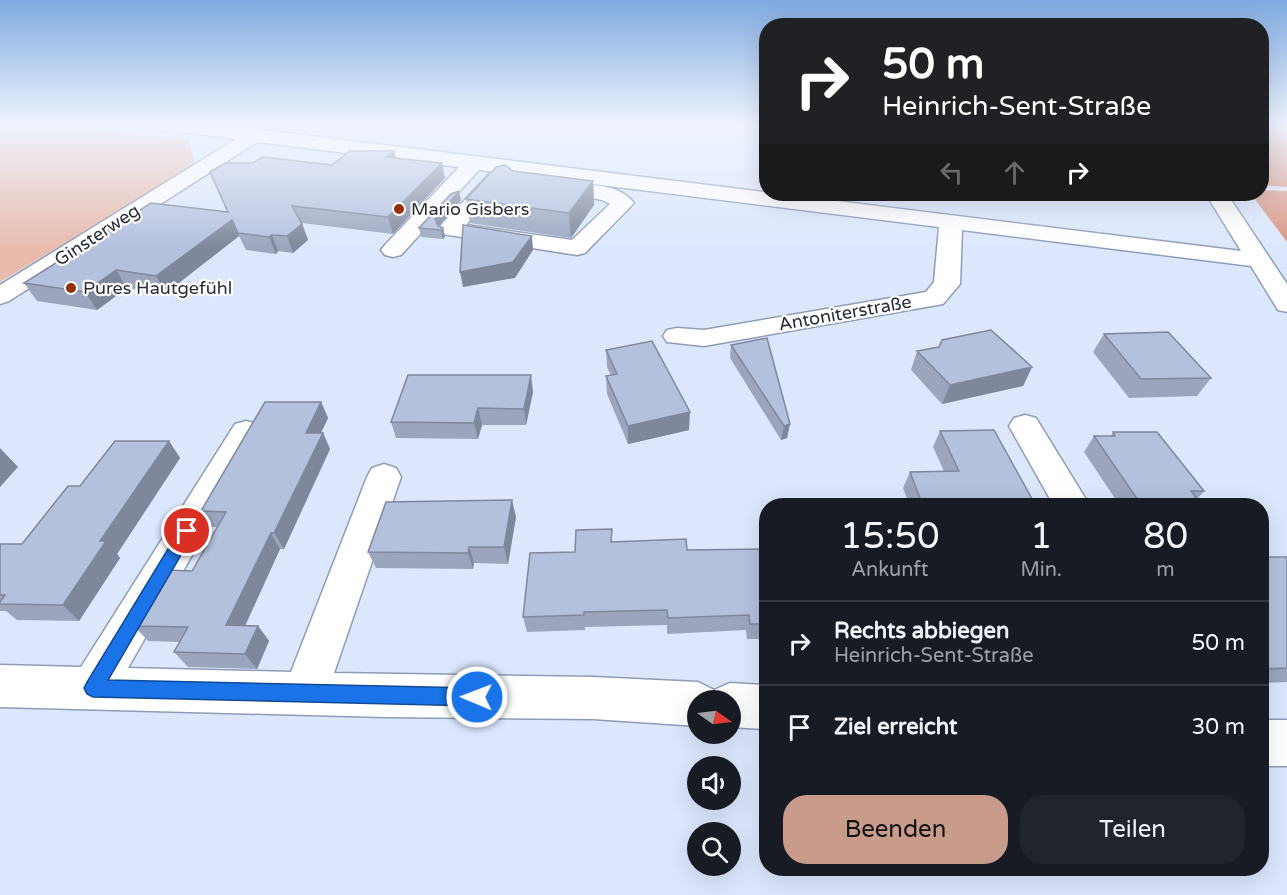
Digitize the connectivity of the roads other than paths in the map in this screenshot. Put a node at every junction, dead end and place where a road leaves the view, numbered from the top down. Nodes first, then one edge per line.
1 (206, 166) edge
2 (471, 166) edge
3 (481, 166) edge
4 (500, 173) junction
5 (1221, 201) edge
6 (951, 223) junction
7 (393, 250) dead end
8 (1259, 260) junction
9 (0, 296) edge
10 (1287, 304) edge
11 (677, 336) dead end
12 (1025, 426) dead end
13 (246, 432) edge
14 (384, 477) dead end
15 (1067, 498) edge
16 (0, 686) edge
17 (93, 688) junction
18 (305, 694) junction
19 (687, 703) edge
20 (741, 706) edge
21 (759, 707) edge
22 (1269, 743) edge
23 (1287, 743) edge

1 - 9 street, Ginsterweg
2 - 7 street
3 - 4 street
4 - 4 street
4 - 6 street
5 - 8 street
6 - 8 street
6 - 11 street, Antoniterstraße
8 - 10 street
12 - 15 street
13 - 17 street
14 - 18 street
16 - 17 street
17 - 18 street
18 - 19 street
20 - 21 street
22 - 23 street

